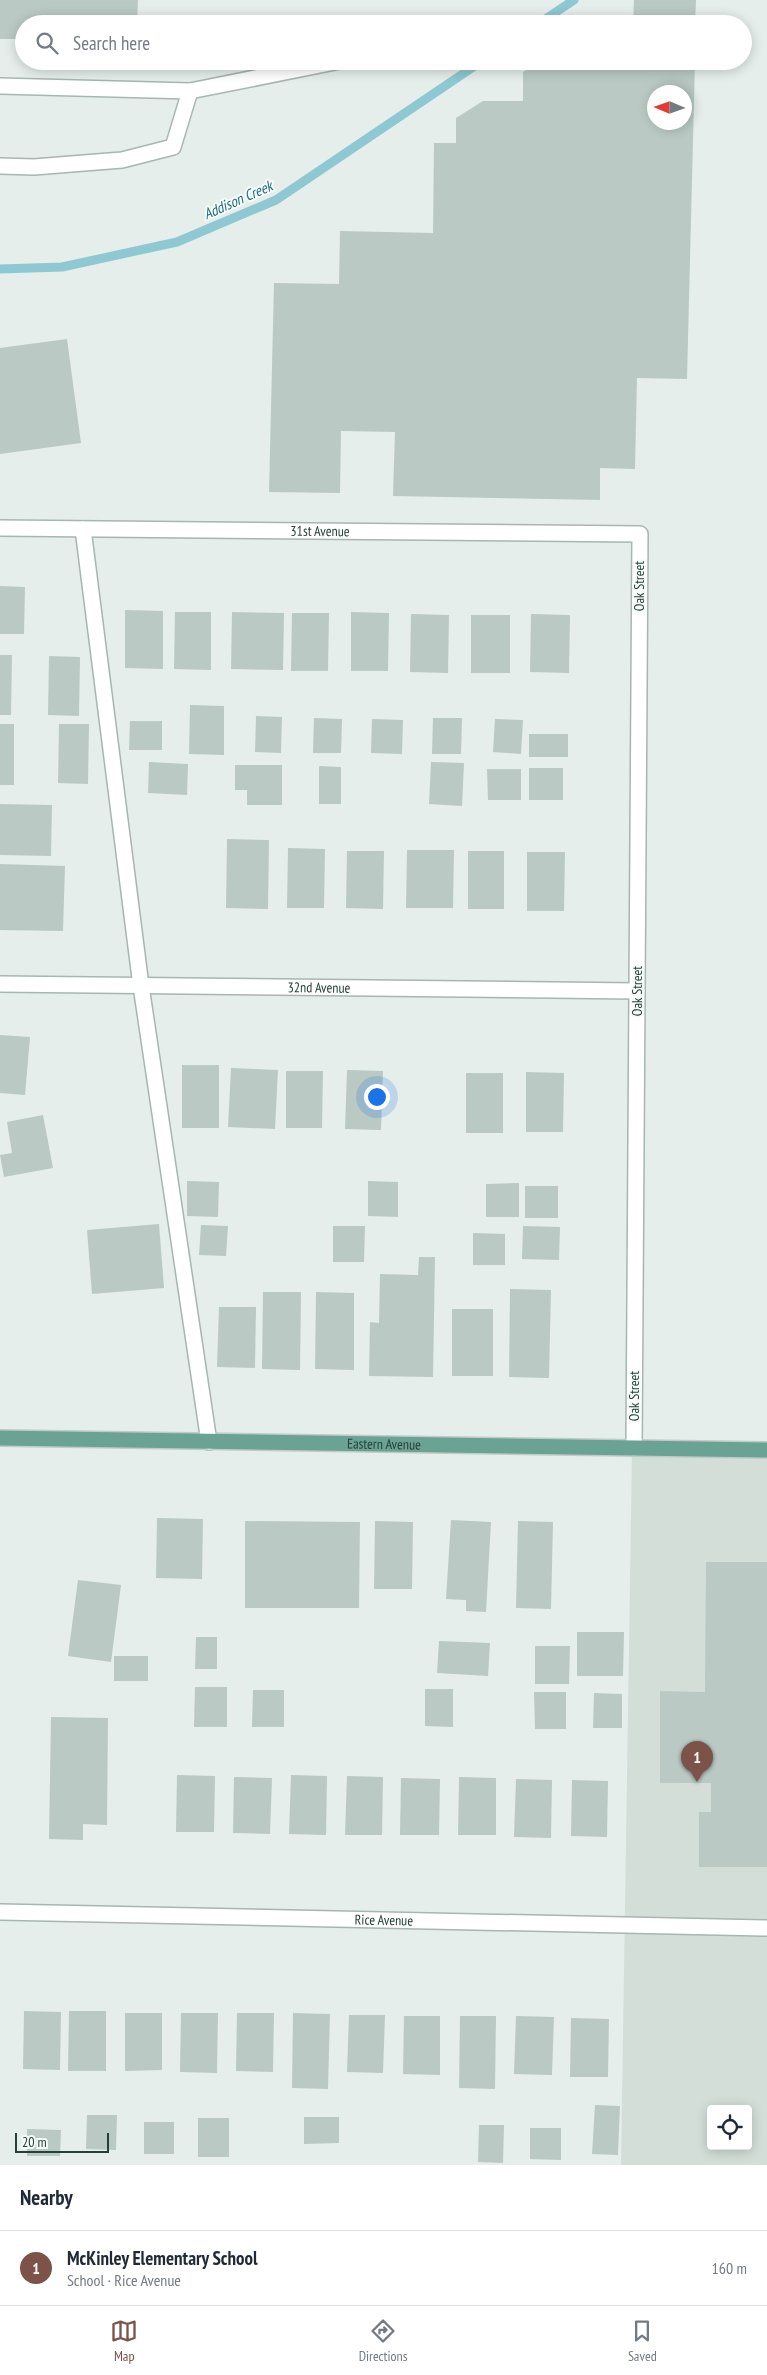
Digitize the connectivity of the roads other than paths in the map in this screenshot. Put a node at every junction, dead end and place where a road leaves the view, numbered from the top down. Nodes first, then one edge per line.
1 (295, 70) edge
2 (0, 86) edge
3 (190, 91) junction
4 (0, 166) edge
5 (0, 528) edge
6 (83, 529) junction
7 (640, 534) joint
8 (0, 984) edge
9 (141, 986) junction
10 (637, 991) junction
11 (0, 1438) edge
12 (209, 1442) junction
13 (634, 1448) junction
14 (767, 1450) edge
15 (0, 1912) edge
16 (767, 1928) edge

1 - 3 street
2 - 3 street
3 - 4 street
5 - 6 street, 31st Avenue
6 - 7 street, 31st Avenue
6 - 9 street
7 - 10 street, Oak Street
8 - 9 street, 32nd Avenue
9 - 10 street, 32nd Avenue
9 - 12 street
10 - 13 street, Oak Street
11 - 12 main road, Eastern Avenue
12 - 13 main road, Eastern Avenue
13 - 14 main road, Eastern Avenue
15 - 16 street, Rice Avenue

